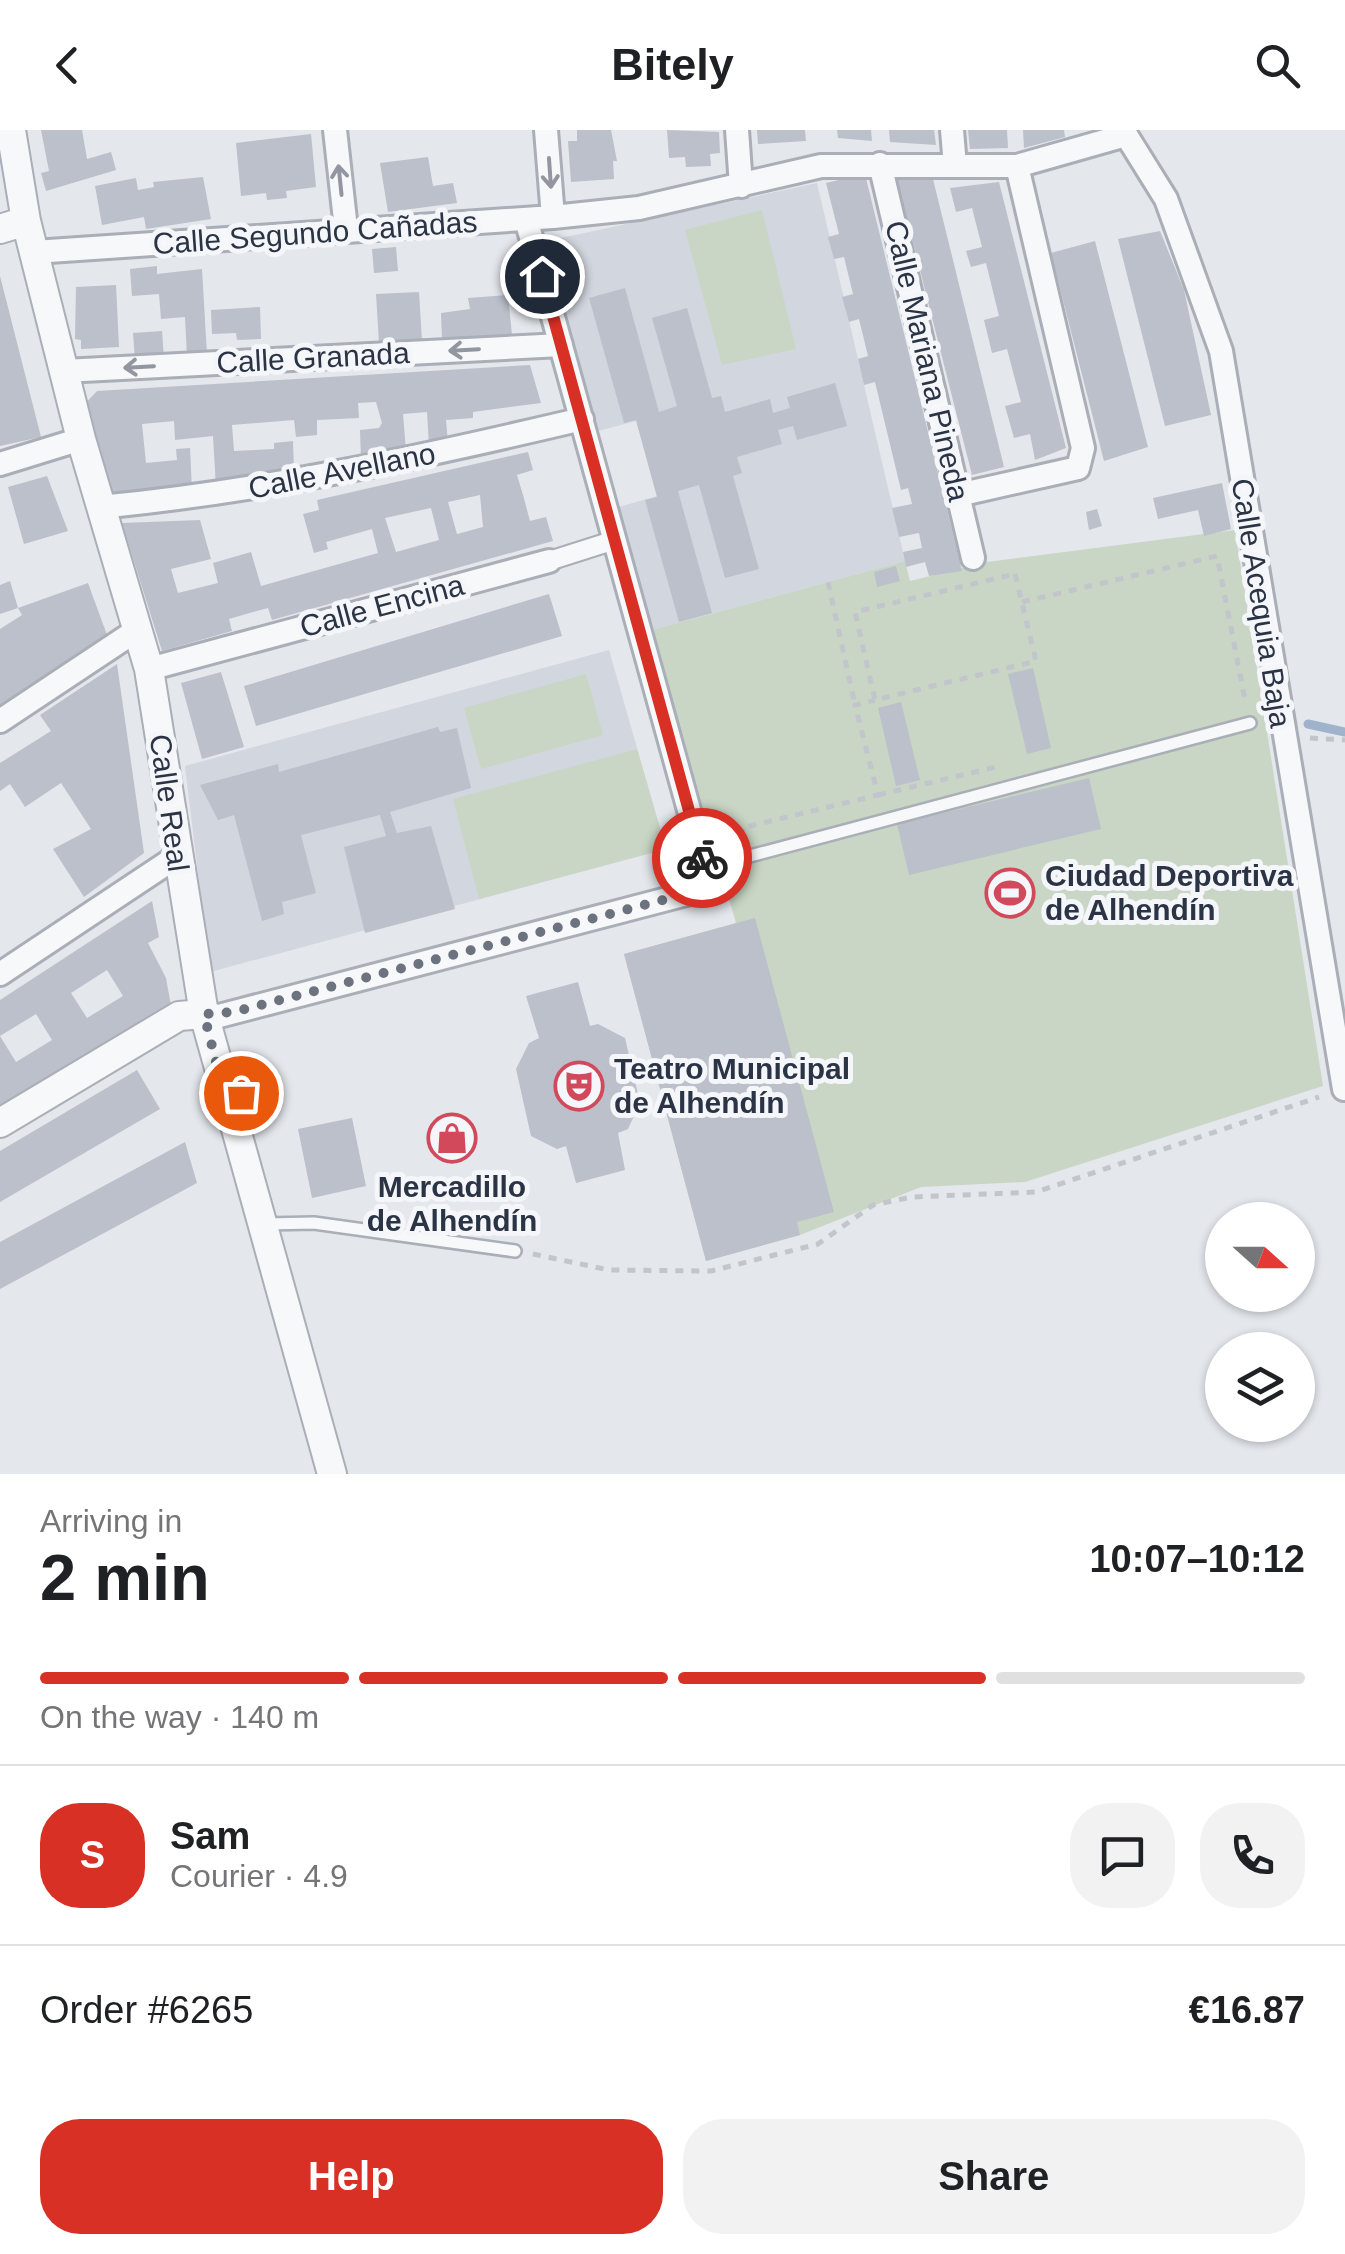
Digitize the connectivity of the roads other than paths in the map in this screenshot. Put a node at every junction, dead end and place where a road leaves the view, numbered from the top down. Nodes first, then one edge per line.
1 (11, 130) edge
2 (335, 130) edge
3 (546, 130) edge
4 (737, 130) edge
5 (952, 130) edge
6 (1124, 133) edge
7 (880, 164) junction
8 (954, 166) junction
9 (1017, 166) junction
10 (742, 186) junction
11 (553, 217) junction
12 (526, 219) junction
13 (13, 225) edge
14 (346, 229) junction
15 (34, 252) junction
16 (561, 346) junction
17 (64, 371) junction
18 (582, 419) junction
19 (81, 440) junction
20 (0, 464) edge
21 (958, 494) junction
22 (100, 507) junction
23 (615, 540) junction
24 (973, 558) dead end
25 (549, 561) joint
26 (137, 630) junction
27 (149, 668) junction
28 (0, 721) edge
29 (1250, 722) road end
30 (176, 857) junction
31 (705, 868) junction
32 (0, 974) edge
33 (204, 1014) junction
34 (265, 1086) dead end
35 (1344, 1089) edge
36 (225, 1098) junction
37 (0, 1123) edge
38 (261, 1225) junction
39 (515, 1251) road end
40 (332, 1474) edge

1 - 13 street, Calle Real
14 -> 2 street
3 -> 11 street
4 - 10 street
5 - 8 street
6 - 9 street, Calle Segundo Cañadas
6 - 35 street, Calle Acequia Baja
7 - 8 street, Calle Segundo Cañadas
7 - 10 street, Calle Segundo Cañadas
7 - 21 street, Calle Mariana Pineda
8 - 9 street, Calle Segundo Cañadas
9 - 21 street
10 - 11 street, Calle Segundo Cañadas
11 - 12 street, Calle Segundo Cañadas
12 - 14 street, Calle Segundo Cañadas
12 - 16 street
13 - 15 street, Calle Real
14 - 15 street, Calle Segundo Cañadas
15 - 17 street, Calle Real
16 -> 17 street, Calle Granada
16 - 18 street
17 - 19 street, Calle Real
18 - 22 street, Calle Avellano
18 - 23 street
19 - 20 street
19 - 22 street, Calle Real
21 - 24 street, Calle Mariana Pineda
22 - 26 street, Calle Real
23 - 25 street, Calle Encina
23 - 31 street
25 - 27 street, Calle Encina
26 - 27 street, Calle Real
26 - 28 street
27 - 30 street, Calle Real
29 - 31 lane
30 - 32 street
30 - 33 street, Calle Real
31 - 33 street
33 - 36 street, Calle Real
33 - 37 street
34 - 36 lane
36 - 38 street, Calle Real
38 - 39 lane
38 - 40 street, Calle Real

